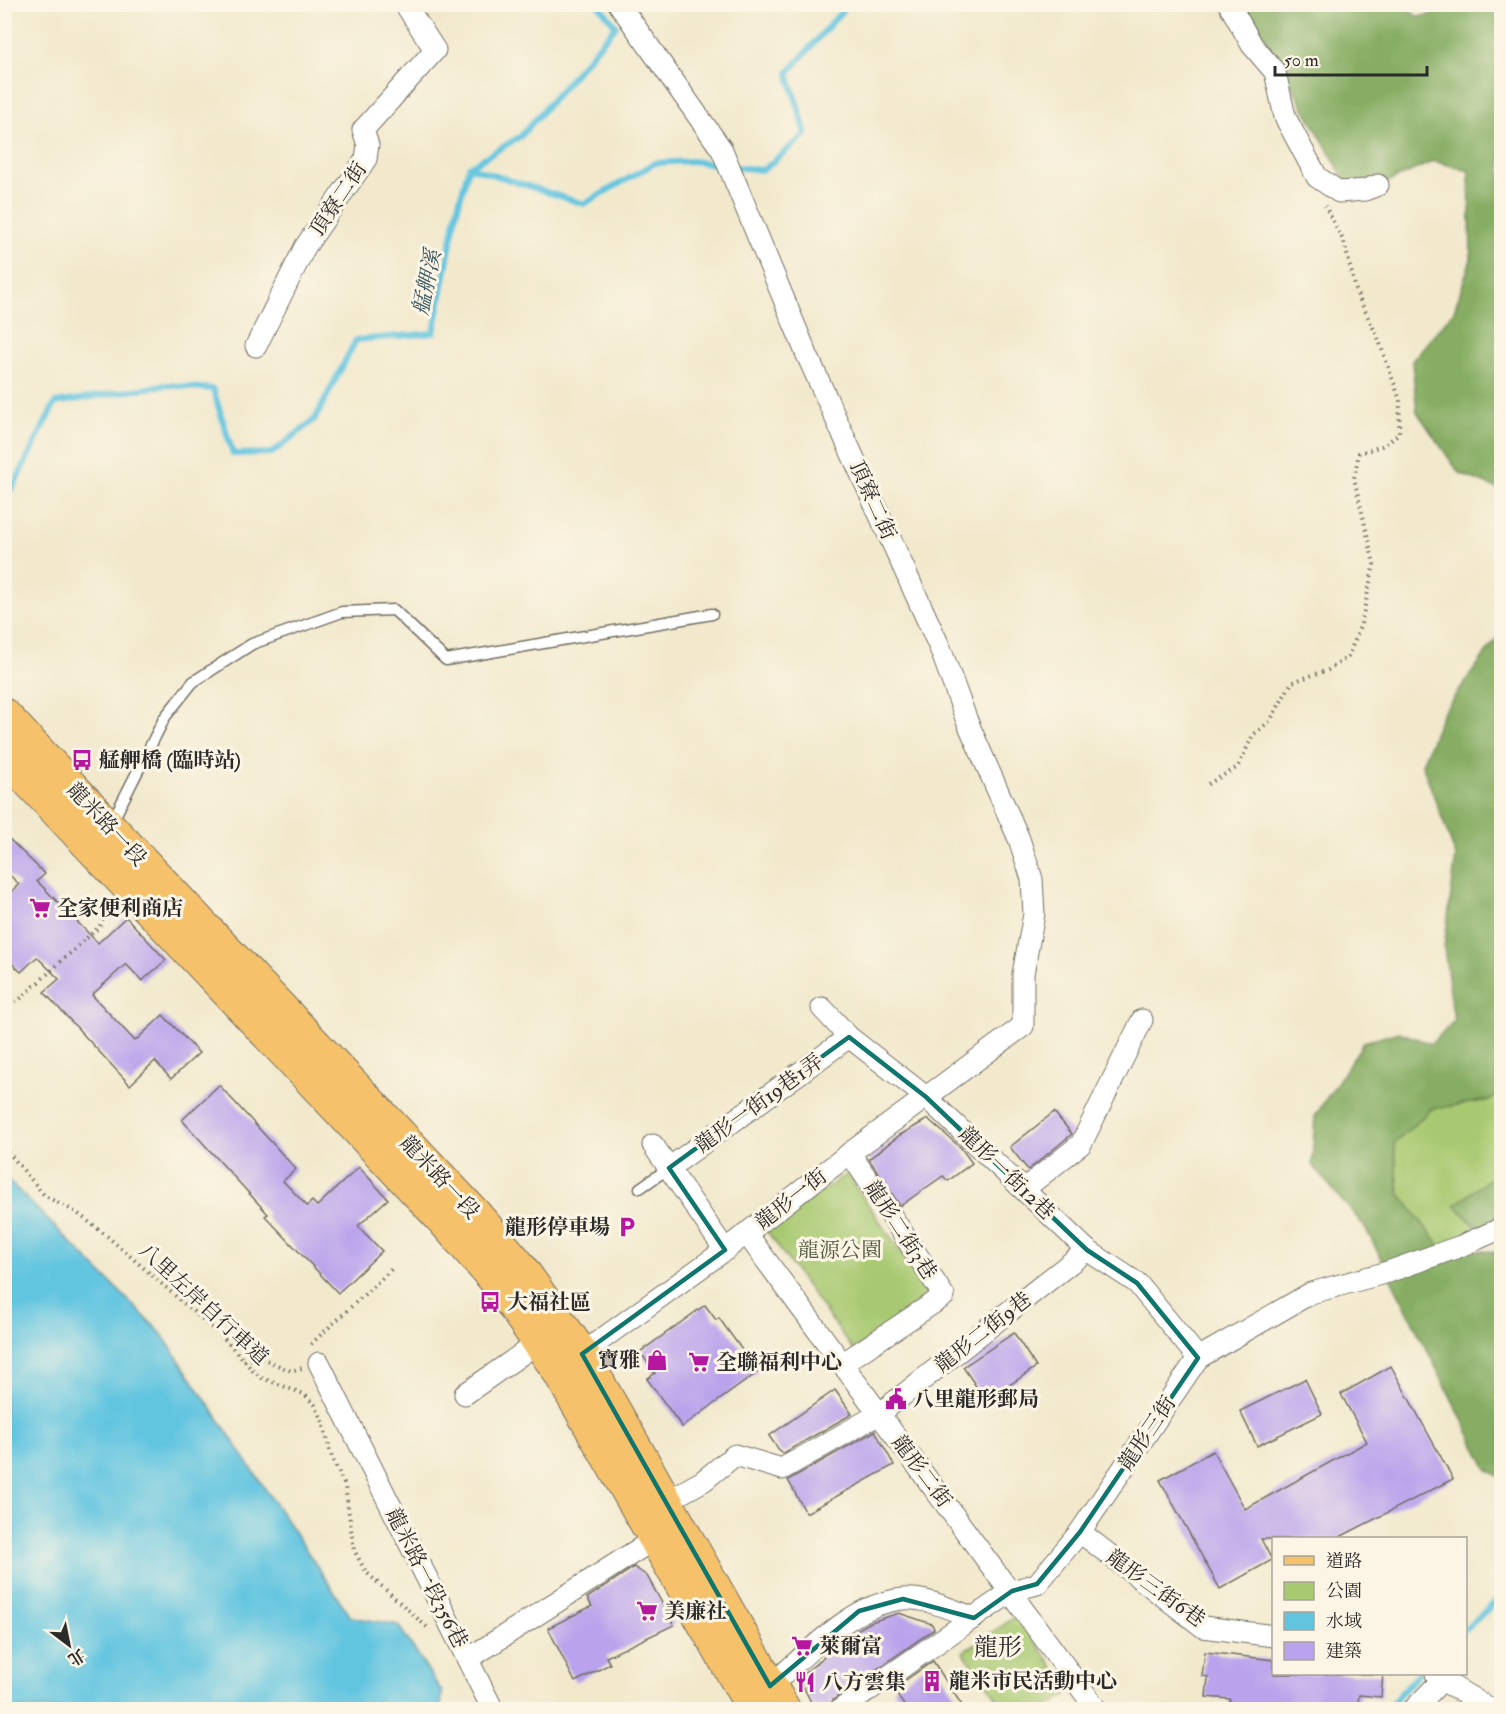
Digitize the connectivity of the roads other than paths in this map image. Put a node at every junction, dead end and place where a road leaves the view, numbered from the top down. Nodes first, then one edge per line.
1 (405, 4) edge
2 (619, 4) edge
3 (1229, 4) edge
4 (1378, 184) dead end
5 (256, 346) dead end
6 (712, 614) dead end
7 (4, 715) edge
8 (4, 755) edge
9 (110, 827) junction
10 (822, 1008) dead end
11 (1142, 1020) dead end
12 (1023, 1026) joint
13 (849, 1037) junction
14 (926, 1097) junction
15 (653, 1145) dead end
16 (850, 1153) junction
17 (669, 1168) junction
18 (640, 1188) dead end
19 (1024, 1189) junction
20 (1502, 1228) edge
21 (746, 1233) junction
22 (725, 1250) junction
23 (1087, 1250) junction
24 (539, 1342) junction
25 (1198, 1358) junction
26 (570, 1362) junction
27 (319, 1363) road end
28 (842, 1364) junction
29 (465, 1394) dead end
30 (879, 1414) junction
31 (665, 1502) junction
32 (1080, 1532) junction
33 (656, 1538) junction
34 (1012, 1591) junction
35 (974, 1617) junction
36 (1272, 1636) edge
37 (468, 1659) junction
38 (1439, 1677) edge
39 (769, 1702) edge
40 (493, 1710) edge
41 (840, 1710) edge
42 (1097, 1710) edge
43 (1413, 1710) edge
44 (1492, 1710) edge

1 - 5 street, 頂寮二街
2 - 12 street, 頂寮二街
3 - 4 street
6 - 9 lane
7 - 9 main road, 龍米路一段
8 - 24 main road, 龍米路一段
9 - 26 main road, 龍米路一段
10 - 13 street, 龍形一街12巷
11 - 19 street
12 - 14 street, 龍形一街
13 - 14 street, 龍形一街12巷
13 - 17 street, 龍形一街19巷1弄
14 - 16 street, 龍形一街
14 - 19 street, 龍形一街12巷
15 - 17 street
16 - 21 street, 龍形一街
16 - 28 street, 龍形二街3巷
17 - 18 lane
17 - 22 street
19 - 23 street, 龍形一街12巷
20 - 25 street, 龍形三街
21 - 22 street, 龍形一街
21 - 28 street, 龍形二街
22 - 26 street, 龍形一街
23 - 25 street, 龍形一街12巷
23 - 30 street, 龍形二街9巷
24 - 26 main road, 龍米路一段
24 - 29 street
25 - 32 street, 龍形三街
26 - 31 main road, 龍米路一段
26 - 33 main road, 龍米路一段
27 - 37 street, 龍米路一段356巷
28 - 30 street, 龍形二街
30 - 31 street, 龍形二街9巷
30 - 34 street, 龍形二街
31 - 39 main road, 龍米路一段
32 - 34 street, 龍形三街
32 - 36 street, 龍形三街6巷
33 - 37 street, 龍米路一段356巷
33 - 39 main road, 龍米路一段
34 - 35 street, 龍形三街
34 - 42 street, 龍形二街
35 - 39 street
35 - 41 street, 龍形三街
37 - 40 street
38 - 43 street
38 - 44 street

